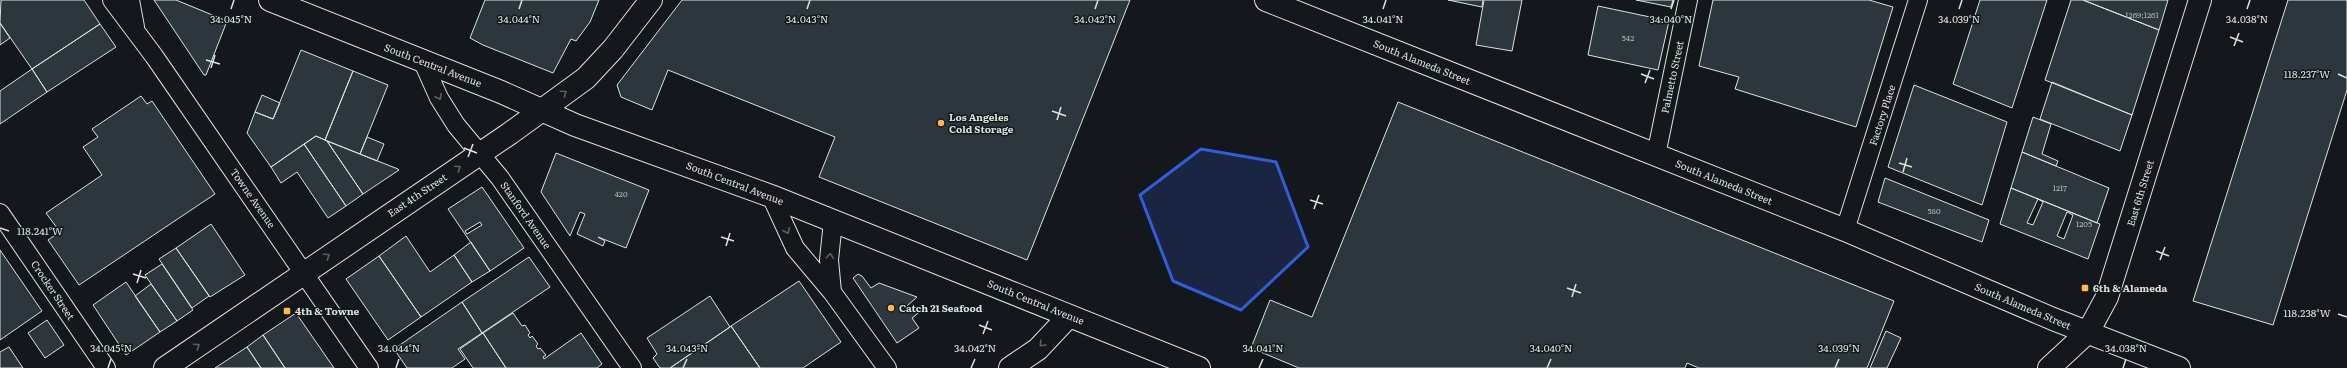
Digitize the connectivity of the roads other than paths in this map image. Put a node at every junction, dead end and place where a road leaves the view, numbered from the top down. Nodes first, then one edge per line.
1 (112, 0) edge
2 (130, 0) edge
3 (270, 0) edge
4 (651, 0) edge
5 (1266, 0) edge
6 (1688, 0) edge
7 (1918, 0) edge
8 (2200, 0) edge
9 (135, 30) junction
10 (423, 62) junction
11 (542, 109) junction
12 (479, 153) junction
13 (1656, 155) junction
14 (771, 196) junction
15 (0, 213) edge
16 (834, 221) junction
17 (1845, 230) junction
18 (305, 272) junction
19 (832, 292) junction
20 (1069, 316) junction
21 (2088, 332) junction
22 (1164, 362) edge
23 (106, 368) edge
24 (165, 368) edge
25 (369, 368) edge
26 (632, 368) edge
27 (888, 368) edge
28 (1010, 368) edge
29 (1199, 368) edge
30 (2049, 368) edge
31 (2180, 368) edge

1 - 9 street, Towne Avenue
2 - 9 street, Towne Avenue
3 - 10 main road, South Central Avenue
11 -> 4 main road, East 4th Street
5 - 13 main road, South Alameda Street
6 - 13 street, Palmetto Street
7 - 17 street, Factory Place
8 - 21 main road, East 6th Street
9 - 18 street, Towne Avenue
10 - 11 main road, South Central Avenue
10 -> 12 street, Stanford Avenue
11 - 12 main road, East 4th Street
11 - 14 main road, South Central Avenue
18 -> 12 main road, East 4th Street
12 - 26 street, Stanford Avenue
13 - 17 main road, South Alameda Street
14 - 16 main road, South Central Avenue
14 -> 19 street
15 - 23 street, Crocker Street
19 -> 16 street
16 - 20 main road, South Central Avenue
17 - 21 main road, South Alameda Street
24 -> 18 main road, East 4th Street
18 - 25 street, Towne Avenue
19 - 27 street
20 - 22 main road, South Central Avenue
20 -> 28 main road
21 - 30 main road, East 6th Street
21 - 31 main road, South Alameda Street
22 - 29 main road, South Central Avenue

